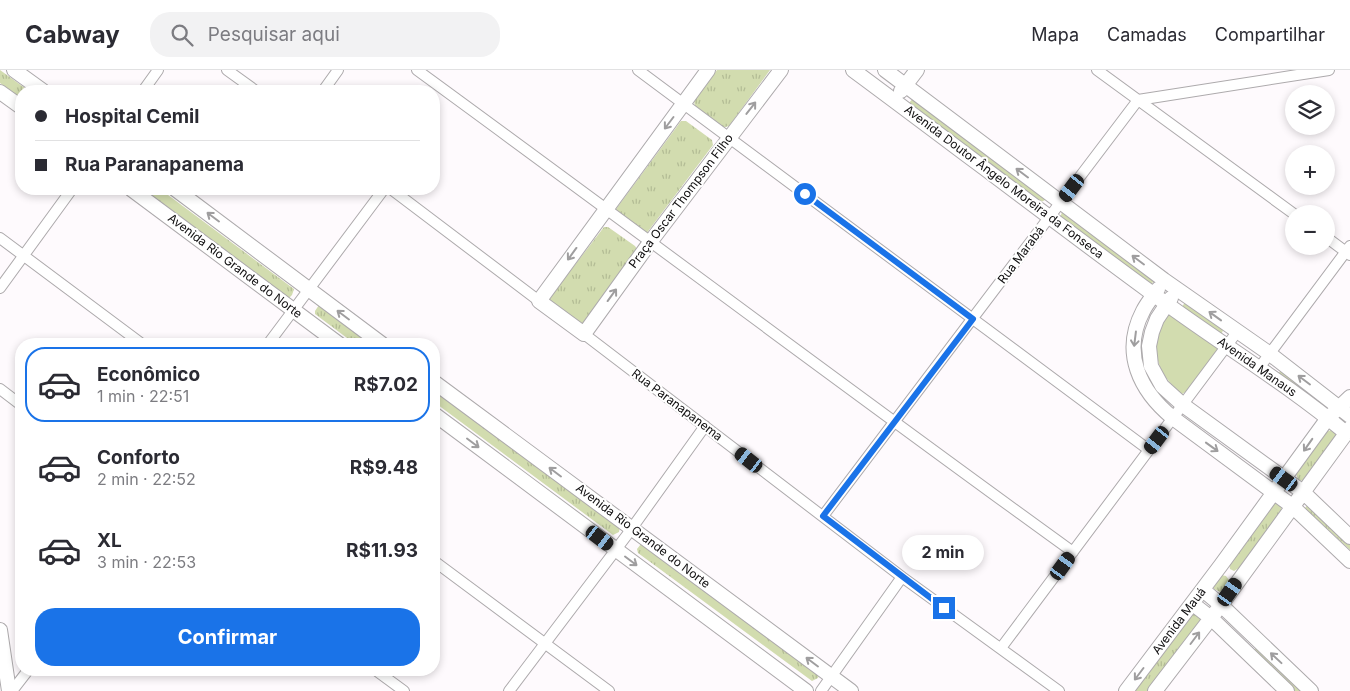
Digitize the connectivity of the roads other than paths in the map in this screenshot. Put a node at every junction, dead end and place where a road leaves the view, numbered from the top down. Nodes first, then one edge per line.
1 (14, 70) edge
2 (158, 70) edge
3 (226, 70) edge
4 (338, 70) edge
5 (417, 70) edge
6 (638, 70) edge
7 (708, 70) edge
8 (781, 70) edge
9 (853, 70) edge
10 (884, 70) edge
11 (916, 70) edge
12 (1097, 70) edge
13 (1329, 70) edge
14 (35, 85) edge
15 (147, 85) edge
16 (247, 85) edge
17 (327, 85) edge
18 (438, 85) edge
19 (905, 85) junction
20 (440, 87) edge
21 (0, 92) edge
22 (894, 100) junction
23 (1138, 100) junction
24 (15, 103) edge
25 (683, 104) junction
26 (729, 137) junction
27 (68, 195) edge
28 (139, 195) edge
29 (183, 195) edge
30 (379, 195) edge
31 (399, 195) edge
32 (1061, 203) junction
33 (1285, 207) edge
34 (606, 208) junction
35 (1050, 217) junction
36 (0, 238) edge
37 (651, 241) junction
38 (1335, 242) edge
39 (1349, 251) edge
40 (24, 255) junction
41 (1164, 280) junction
42 (0, 288) edge
43 (308, 289) junction
44 (1177, 289) junction
45 (1154, 295) junction
46 (539, 301) junction
47 (1167, 304) junction
48 (293, 310) junction
49 (973, 319) junction
50 (1237, 332) junction
51 (584, 334) junction
52 (134, 338) edge
53 (272, 338) edge
54 (331, 338) edge
55 (374, 338) edge
56 (1227, 346) junction
57 (1270, 354) junction
58 (1259, 368) junction
59 (440, 386) edge
60 (0, 389) edge
61 (1350, 397) edge
62 (15, 400) edge
63 (1183, 405) junction
64 (1338, 406) junction
65 (1350, 416) edge
66 (440, 418) edge
67 (1173, 418) junction
68 (1328, 418) junction
69 (894, 423) junction
70 (705, 426) junction
71 (1348, 430) edge
72 (1149, 450) junction
73 (1284, 479) junction
74 (1274, 492) junction
75 (1302, 492) junction
76 (1292, 506) junction
77 (823, 516) junction
78 (632, 528) junction
79 (1350, 537) edge
80 (615, 549) junction
81 (1073, 552) junction
82 (1350, 561) edge
83 (440, 565) edge
84 (1221, 565) junction
85 (902, 577) junction
86 (1239, 579) junction
87 (1203, 590) junction
88 (1193, 604) junction
89 (1221, 605) junction
90 (1211, 618) junction
91 (0, 630) edge
92 (1254, 638) junction
93 (544, 643) junction
94 (1001, 648) junction
95 (1244, 650) junction
96 (23, 676) edge
97 (384, 676) edge
98 (831, 676) junction
99 (0, 688) edge
100 (4, 691) edge
101 (11, 691) edge
102 (404, 691) edge
103 (509, 691) edge
104 (609, 691) edge
105 (806, 691) edge
106 (821, 691) edge
107 (851, 691) edge
108 (1059, 691) edge
109 (1126, 691) edge
110 (1155, 691) edge
111 (1286, 691) edge
112 (1312, 691) edge

1 - 14 street
2 - 15 street
3 - 16 street
4 - 17 street
5 - 18 street
6 - 25 street
7 - 25 street
26 -> 8 street, Praça Oscar Thompson Filho
9 - 22 street, Avenida Doutor Ângelo Moreira da Fonseca
10 - 19 street, Avenida Manaus
11 - 19 street
12 - 23 street
13 - 23 street
19 - 22 street
32 -> 19 street, Avenida Manaus
20 - 34 street
21 - 24 street
22 - 35 street, Avenida Doutor Ângelo Moreira da Fonseca
23 - 32 street, Rua Marabá
23 - 33 street
25 - 26 street
25 -> 34 street
26 - 37 street, Praça Oscar Thompson Filho
26 - 49 street
27 - 40 street
28 - 48 street, Avenida Rio Grande do Norte
43 -> 29 street, Avenida Rio Grande do Norte
30 - 43 street
31 - 46 street, Rua Paranapanema
32 - 35 street, Rua Marabá
41 -> 32 street, Avenida Manaus
34 - 37 street
34 -> 46 street
35 - 45 street, Avenida Doutor Ângelo Moreira da Fonseca
35 - 49 street, Rua Marabá
36 - 40 street
51 -> 37 street, Praça Oscar Thompson Filho
37 - 69 street
38 - 39 street
39 - 57 street
40 - 42 street
40 - 52 street
41 - 44 street, Avenida Manaus
41 - 45 street
43 - 48 street
55 -> 43 street, Avenida Rio Grande do Norte
44 - 47 street
50 -> 44 street, Avenida Manaus
45 - 47 street, Avenida Doutor Ângelo Moreira da Fonseca
45 -> 67 street
46 - 51 street, Rua Paranapanema
47 - 56 street, Avenida Manaus
47 - 63 street
48 - 53 street
48 - 54 street, Avenida Rio Grande do Norte
49 - 69 street, Rua Marabá
49 - 72 street
50 - 56 street
50 - 57 street, Avenida Manaus
51 - 70 street, Rua Paranapanema
56 - 58 street, Avenida Manaus
56 - 63 street
57 - 58 street
64 -> 57 street, Avenida Manaus
58 - 68 street, Avenida Manaus
78 -> 59 street, Avenida Rio Grande do Norte
60 - 62 street
61 - 64 street, Avenida Mauá
63 - 67 street
63 - 73 street
64 - 65 street, Avenida Manaus
64 - 68 street, Avenida Mauá
66 -> 80 street
67 - 72 street
67 -> 74 street
68 - 71 street, Avenida Manaus
68 -> 73 street, Avenida Mauá
69 - 77 street, Rua Marabá
69 - 81 street
70 - 77 street, Rua Paranapanema
70 - 78 street
71 - 75 street, Avenida Mauá
72 - 81 street
73 - 74 street, Avenida Mauá
73 - 75 street
74 - 76 street
74 - 84 street, Avenida Mauá
75 - 76 street, Avenida Mauá
75 - 79 street
76 - 82 street
76 - 86 street, Avenida Mauá
77 - 85 street, Rua Paranapanema
78 - 80 street
98 -> 78 street, Avenida Rio Grande do Norte
80 - 93 street
80 -> 105 street
81 - 94 street
83 - 93 street
84 - 86 street
84 - 87 street, Avenida Mauá
85 - 94 street, Rua Paranapanema
85 - 98 street
86 - 89 street, Avenida Mauá
87 - 88 street, Avenida Mauá
87 - 89 street
88 - 90 street
88 -> 109 street, Avenida Mauá
89 - 90 street, Avenida Mauá
89 - 92 street
90 - 95 street
110 -> 90 street, Avenida Mauá
91 - 101 street
92 - 95 street
112 -> 92 street
93 - 103 street
93 - 104 street
94 - 108 street, Rua Paranapanema
95 - 111 street
96 - 101 street
97 - 102 street
98 - 106 street
98 - 107 street, Avenida Rio Grande do Norte
99 - 100 street

